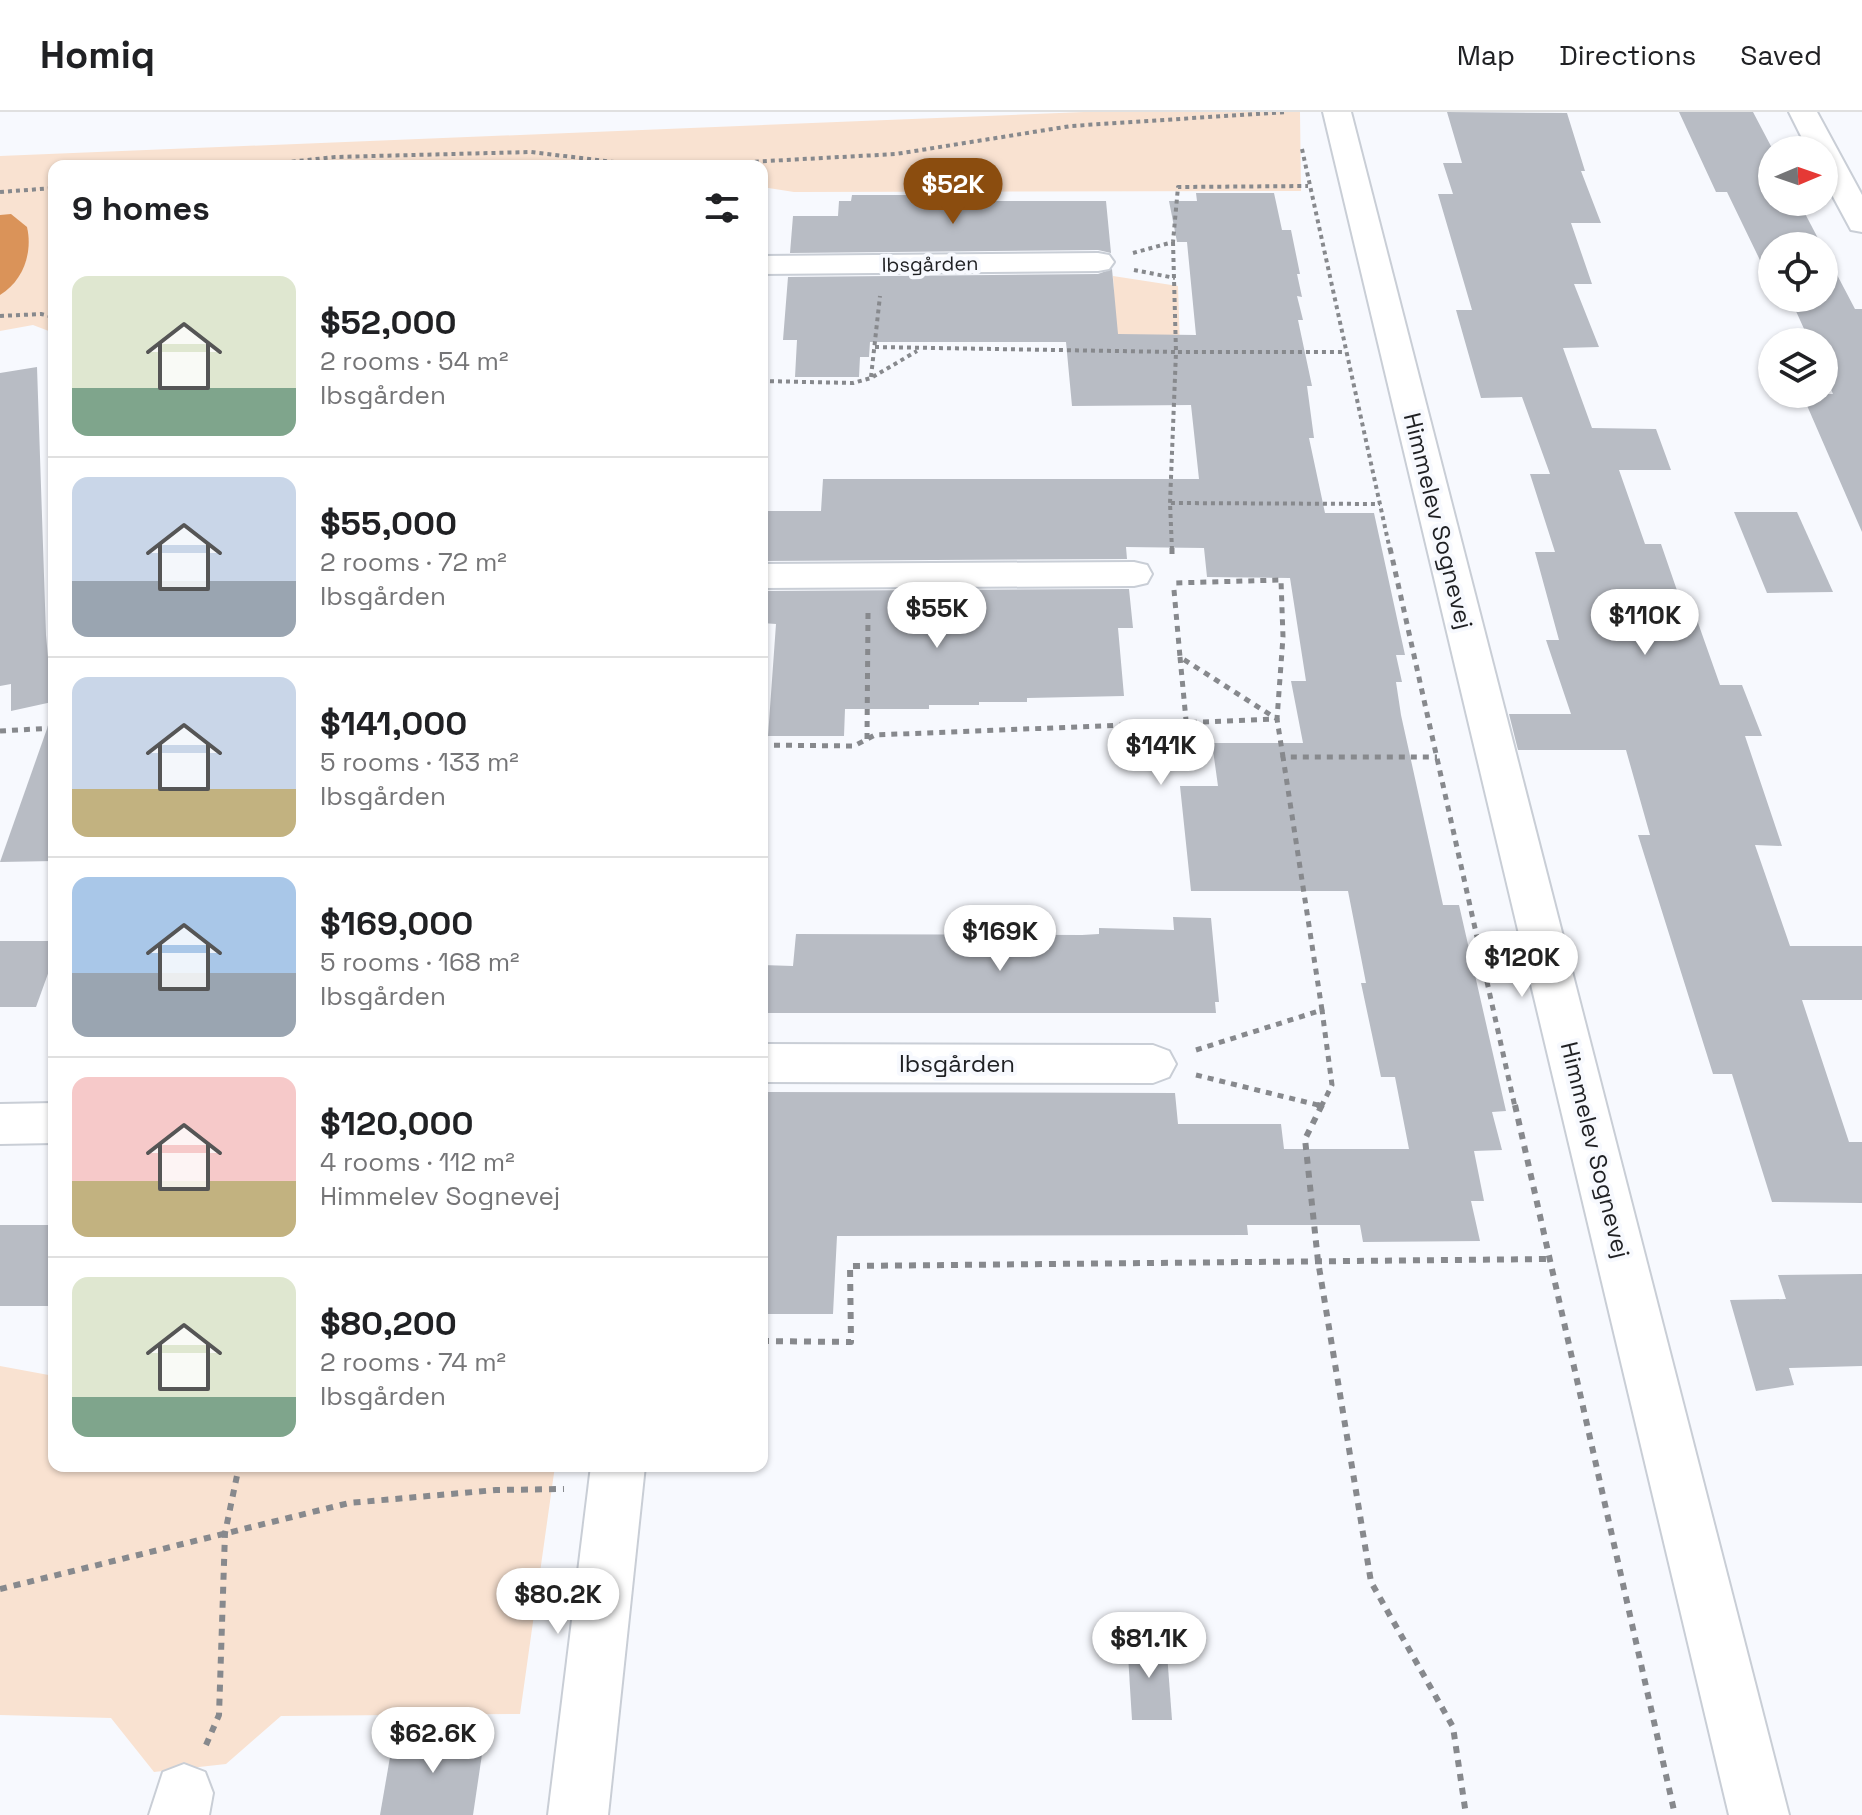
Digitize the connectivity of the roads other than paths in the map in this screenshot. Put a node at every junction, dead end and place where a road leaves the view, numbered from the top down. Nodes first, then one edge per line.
1 (1337, 112) edge
2 (1803, 112) edge
3 (1816, 136) edge
4 (1838, 178) edge
5 (1862, 223) edge
6 (1098, 262) road end
7 (768, 265) edge
8 (1134, 574) dead end
9 (768, 576) edge
10 (768, 1063) edge
11 (1153, 1064) road end
12 (48, 1123) edge
13 (0, 1124) edge
14 (616, 1477) edge
15 (578, 1815) edge
16 (1759, 1815) edge

1 - 16 street, Himmelev Sognevej
2 - 3 street
4 - 5 street
6 - 7 street, Ibsgården
8 - 9 street
10 - 11 street, Ibsgården
12 - 13 street
14 - 15 street

